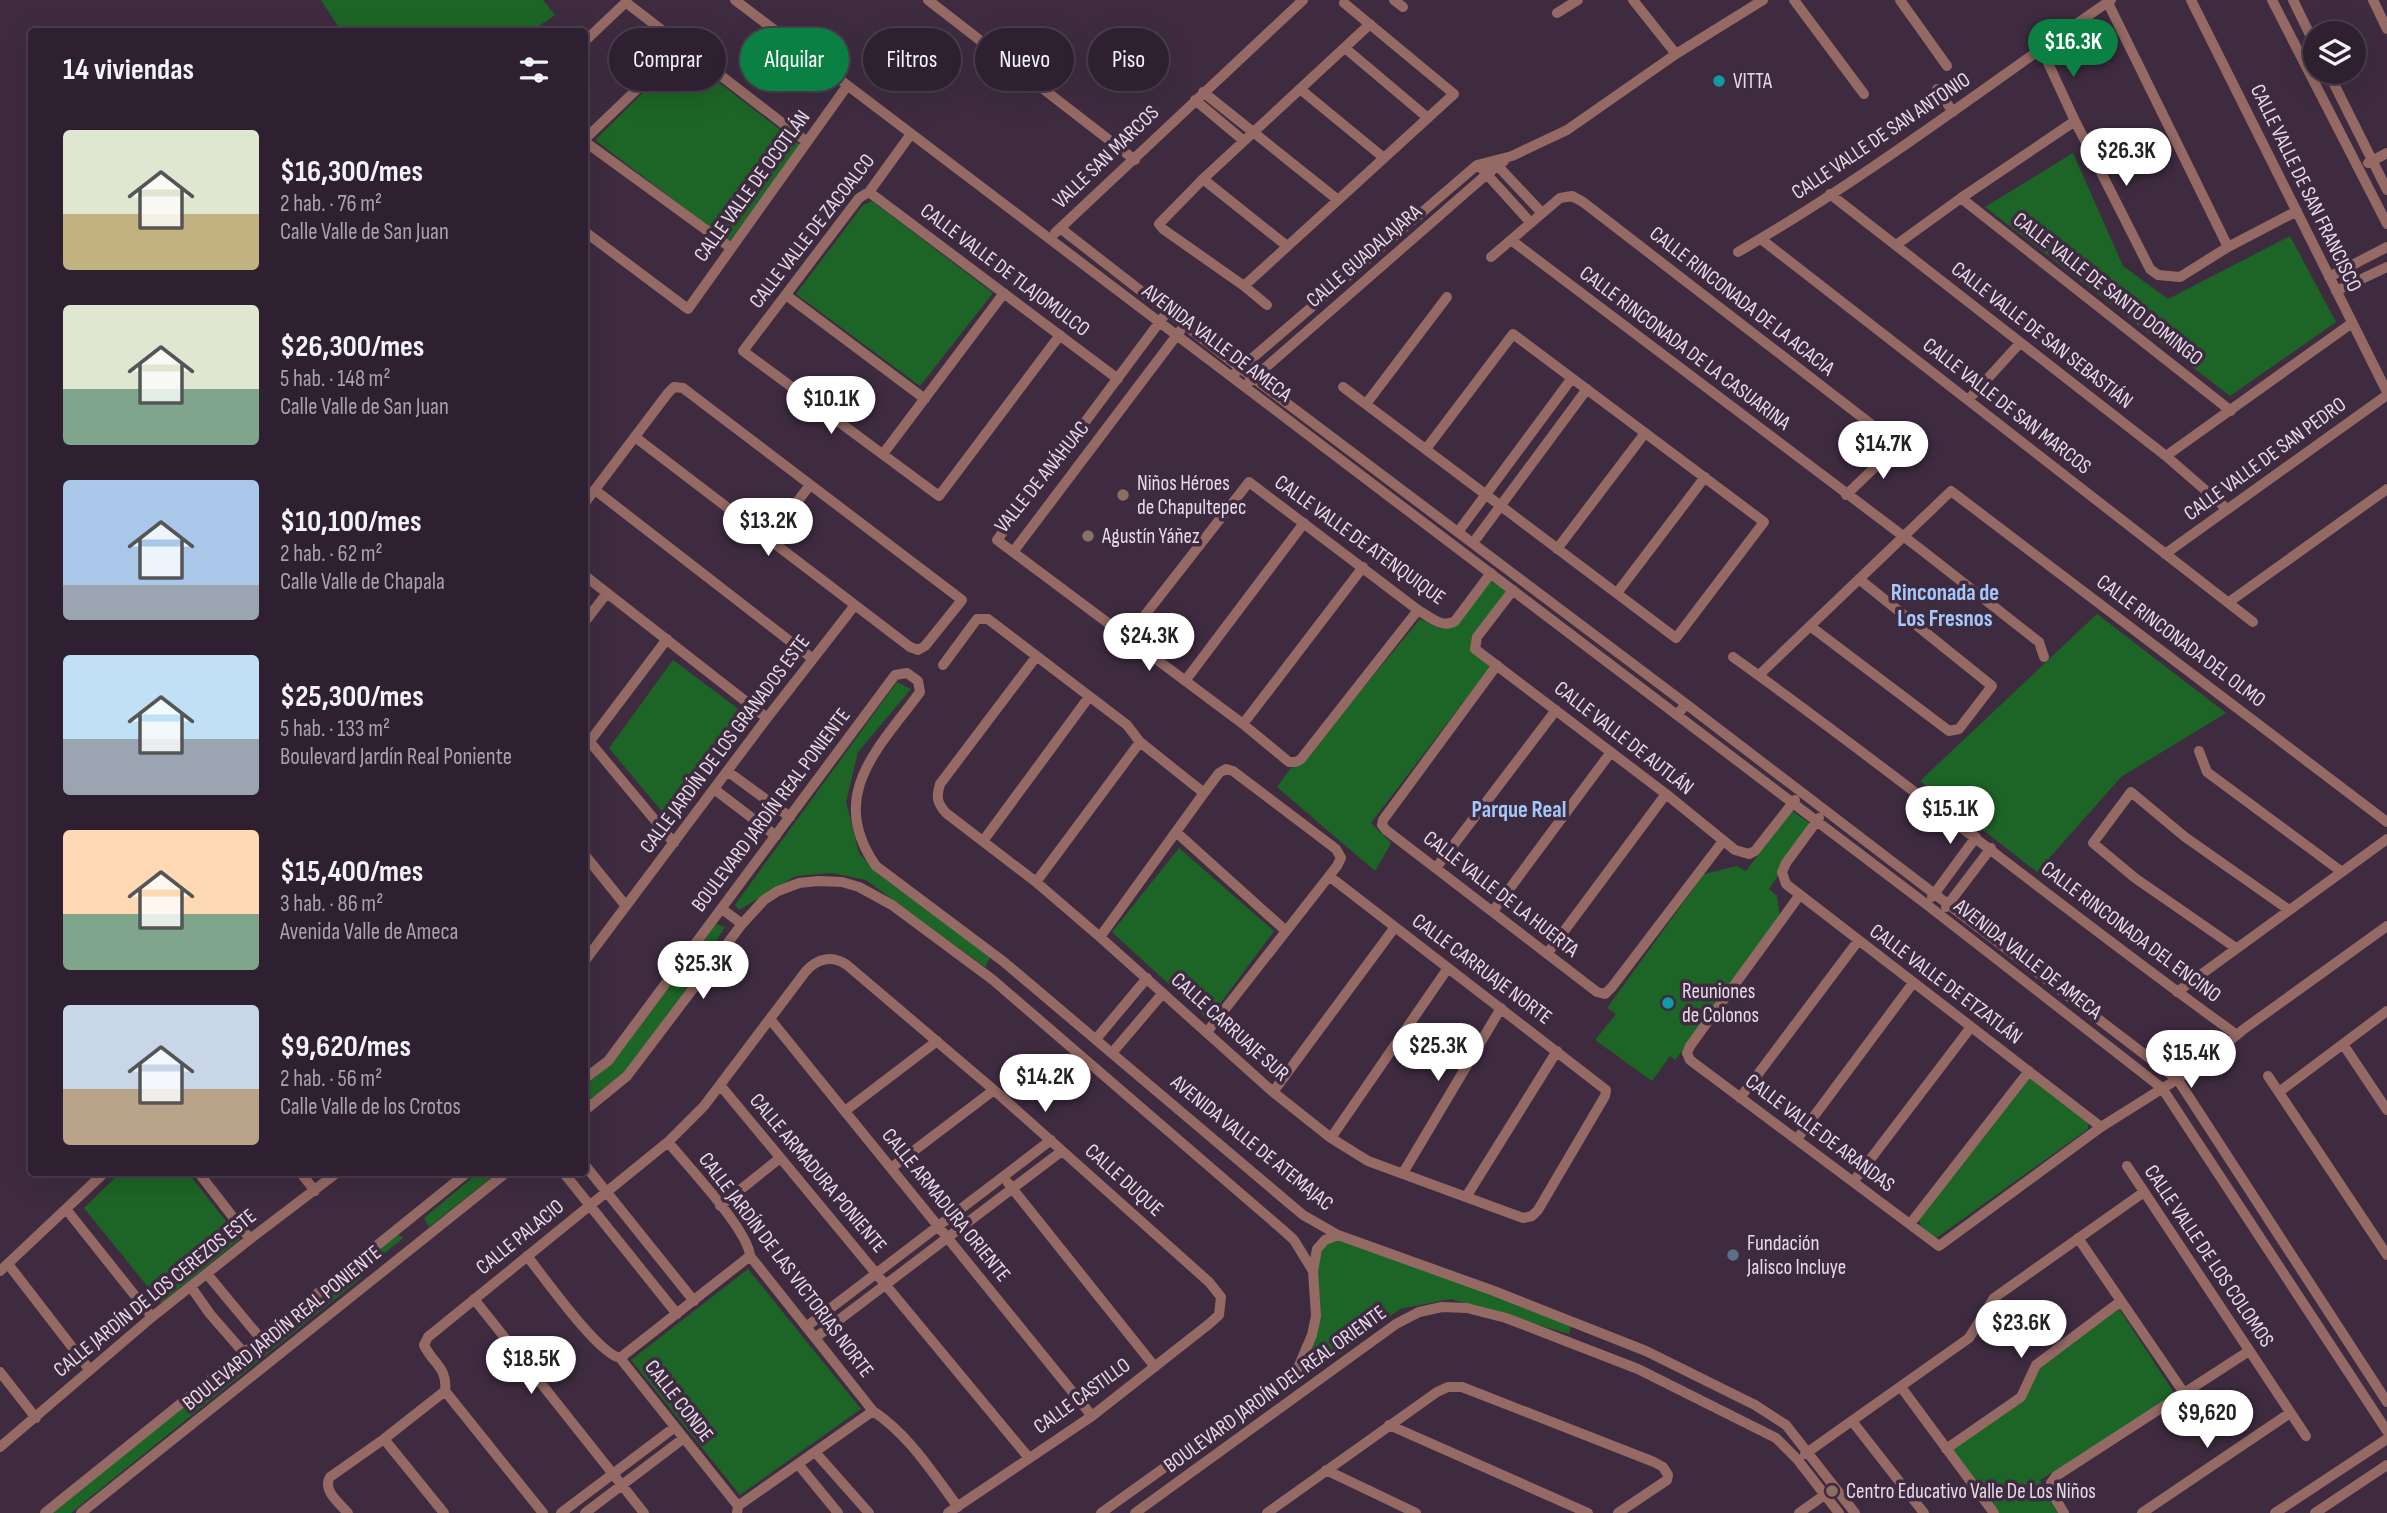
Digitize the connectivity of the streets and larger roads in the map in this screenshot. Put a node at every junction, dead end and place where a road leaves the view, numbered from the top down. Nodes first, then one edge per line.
1 (735, 0) edge
2 (928, 0) edge
3 (1303, 0) edge
4 (1578, 0) edge
5 (1633, 0) edge
6 (1762, 0) edge
7 (1794, 0) edge
8 (1900, 0) edge
9 (2191, 0) edge
10 (2272, 0) edge
11 (2293, 0) edge
12 (2373, 0) edge
13 (2109, 1) edge
14 (1344, 3) dead end
15 (1557, 13) dead end
16 (2303, 21) edge
17 (1370, 24) junction
18 (657, 28) edge
19 (771, 28) edge
20 (2387, 29) edge
21 (588, 38) edge
22 (1345, 48) junction
23 (2042, 50) junction
24 (1676, 54) junction
25 (1947, 66) dead end
26 (726, 81) edge
27 (2334, 84) edge
28 (849, 87) edge
29 (1300, 89) junction
30 (1937, 89) dead end
31 (635, 91) edge
32 (843, 91) edge
33 (1864, 94) dead end
34 (1199, 96) junction
35 (1953, 112) junction
36 (1428, 118) junction
37 (2075, 121) junction
38 (1253, 132) junction
39 (912, 134) junction
40 (588, 136) edge
41 (1244, 141) junction
42 (807, 142) junction
43 (588, 143) edge
44 (2387, 153) edge
45 (1384, 158) junction
46 (1134, 159) junction
47 (2372, 161) junction
48 (1477, 164) junction
49 (1495, 164) junction
50 (2359, 168) junction
51 (1487, 174) junction
52 (1203, 178) junction
53 (2387, 190) edge
54 (869, 192) junction
55 (1830, 194) junction
56 (1961, 198) junction
57 (1338, 200) junction
58 (2297, 211) junction
59 (1542, 213) junction
60 (1531, 223) junction
61 (2387, 224) edge
62 (1060, 228) junction
63 (588, 234) edge
64 (1048, 239) junction
65 (1761, 239) junction
66 (1511, 240) junction
67 (1896, 245) junction
68 (1287, 246) junction
69 (2228, 247) junction
70 (2387, 247) edge
71 (731, 248) junction
72 (1738, 252) dead end
73 (1491, 257) dead end
74 (2387, 267) edge
75 (2329, 277) junction
76 (1244, 286) junction
77 (2336, 291) junction
78 (1004, 293) junction
79 (786, 295) junction
80 (1447, 297) dead end
81 (1321, 299) junction
82 (1267, 305) dead end
83 (1331, 311) junction
84 (1167, 312) junction
85 (1160, 323) junction
86 (2352, 323) junction
87 (1184, 325) junction
88 (1060, 335) junction
89 (1176, 335) junction
90 (2020, 343) junction
91 (1241, 368) junction
92 (1231, 377) junction
93 (1254, 378) junction
94 (1572, 378) junction
95 (1118, 379) junction
96 (1244, 387) junction
97 (1343, 387) dead end
98 (1587, 389) junction
99 (2387, 394) edge
100 (925, 399) junction
101 (1968, 400) junction
102 (1366, 404) junction
103 (2231, 411) junction
104 (1646, 433) junction
105 (635, 437) junction
106 (1426, 449) junction
107 (883, 454) junction
108 (2166, 456) junction
109 (1704, 477) junction
110 (810, 485) junction
111 (2387, 489) edge
112 (595, 490) junction
113 (1486, 495) junction
114 (1846, 495) junction
115 (588, 500) edge
116 (1500, 506) junction
117 (2227, 509) junction
118 (1304, 523) junction
119 (1458, 533) junction
120 (1903, 537) junction
121 (769, 539) junction
122 (1473, 543) junction
123 (1557, 549) junction
124 (1013, 552) junction
125 (2165, 554) junction
126 (1363, 567) junction
127 (1491, 573) junction
128 (588, 578) edge
129 (1859, 579) junction
130 (1513, 590) junction
131 (607, 593) junction
132 (1616, 593) junction
133 (2229, 602) junction
134 (855, 605) junction
135 (1418, 610) junction
136 (588, 617) edge
137 (2253, 622) dead end
138 (1810, 626) junction
139 (1127, 638) junction
140 (667, 639) junction
141 (1036, 657) junction
142 (1733, 657) dead end
143 (2044, 657) dead end
144 (813, 659) junction
145 (943, 665) dead end
146 (1497, 665) junction
147 (1759, 675) junction
148 (914, 676) joint
149 (1185, 681) junction
150 (1089, 697) junction
151 (1686, 704) junction
152 (1556, 710) junction
153 (1677, 715) junction
154 (767, 718) junction
155 (1243, 724) junction
156 (588, 737) edge
157 (588, 739) edge
158 (1140, 741) junction
159 (2199, 751) dead end
160 (1611, 752) junction
161 (727, 771) junction
162 (714, 789) junction
163 (1802, 792) junction
164 (1204, 793) junction
165 (1666, 794) junction
166 (1793, 803) junction
167 (774, 805) junction
168 (1825, 810) junction
169 (790, 817) junction
170 (1817, 821) junction
171 (2387, 822) edge
172 (758, 823) junction
173 (1176, 832) junction
174 (776, 836) junction
175 (1976, 837) junction
176 (2387, 839) edge
177 (983, 841) junction
178 (1723, 841) junction
179 (674, 843) junction
180 (1991, 848) junction
181 (588, 859) edge
182 (1436, 868) junction
183 (2342, 872) junction
184 (1329, 876) junction
185 (1035, 882) junction
186 (1935, 893) junction
187 (1799, 896) junction
188 (1926, 904) junction
189 (1949, 904) junction
190 (626, 906) junction
191 (722, 909) junction
192 (2289, 910) junction
193 (1493, 911) junction
194 (1940, 916) junction
195 (742, 924) junction
196 (2387, 926) edge
197 (1395, 927) junction
198 (1286, 931) junction
199 (1100, 937) junction
200 (1858, 942) junction
201 (2236, 948) junction
202 (1547, 954) junction
203 (588, 957) edge
204 (839, 960) joint
205 (1004, 962) junction
206 (1448, 968) junction
207 (1147, 978) junction
208 (993, 980) junction
209 (1913, 983) junction
210 (2176, 992) junction
211 (1163, 993) junction
212 (1501, 1008) junction
213 (2387, 1011) edge
214 (1117, 1014) junction
215 (770, 1019) junction
216 (1971, 1027) junction
217 (1133, 1028) junction
218 (1207, 1032) junction
219 (2237, 1035) junction
220 (1096, 1039) junction
221 (937, 1041) junction
222 (2343, 1044) junction
223 (1557, 1051) junction
224 (1112, 1053) junction
225 (2029, 1071) junction
226 (588, 1076) edge
227 (2268, 1076) dead end
228 (2178, 1080) junction
229 (720, 1085) junction
230 (2162, 1088) junction
231 (994, 1090) junction
232 (1273, 1091) junction
233 (2279, 1092) junction
234 (1740, 1098) junction
235 (588, 1108) edge
236 (2387, 1110) edge
237 (845, 1111) junction
238 (2101, 1126) junction
239 (1331, 1138) junction
240 (1797, 1139) junction
241 (1051, 1140) junction
242 (668, 1142) junction
243 (1062, 1151) junction
244 (780, 1158) junction
245 (2127, 1166) dead end
246 (891, 1168) junction
247 (588, 1169) edge
248 (1403, 1173) junction
249 (101, 1176) edge
250 (201, 1176) edge
251 (302, 1176) edge
252 (333, 1176) edge
253 (463, 1176) edge
254 (502, 1176) edge
255 (566, 1176) edge
256 (1004, 1176) junction
257 (1263, 1182) junction
258 (1853, 1182) junction
259 (1012, 1189) junction
260 (315, 1191) junction
261 (607, 1192) junction
262 (2144, 1192) junction
263 (1466, 1196) junction
264 (1247, 1200) junction
265 (589, 1206) junction
266 (720, 1206) junction
267 (66, 1209) junction
268 (1538, 1210) joint
269 (408, 1221) junction
270 (1910, 1224) junction
271 (938, 1226) junction
272 (1338, 1235) junction
273 (947, 1238) junction
274 (2078, 1238) junction
275 (250, 1239) junction
276 (422, 1240) junction
277 (2387, 1255) edge
278 (527, 1256) junction
279 (750, 1256) junction
280 (4, 1268) edge
281 (1313, 1271) junction
282 (876, 1273) junction
283 (207, 1274) junction
284 (886, 1285) junction
285 (191, 1287) junction
286 (1221, 1297) joint
287 (474, 1299) junction
288 (694, 1301) junction
289 (2121, 1301) junction
290 (677, 1314) junction
291 (152, 1317) junction
292 (243, 1318) junction
293 (1585, 1326) junction
294 (806, 1327) junction
295 (227, 1333) junction
296 (815, 1338) junction
297 (261, 1339) junction
298 (1577, 1346) junction
299 (2249, 1351) junction
300 (244, 1353) junction
301 (620, 1358) junction
302 (1155, 1367) junction
303 (89, 1369) junction
304 (0, 1372) edge
305 (1900, 1387) junction
306 (445, 1391) junction
307 (2184, 1393) junction
308 (1747, 1401) junction
309 (2387, 1402) edge
310 (873, 1411) junction
311 (2290, 1413) junction
312 (1092, 1416) junction
313 (36, 1418) junction
314 (1738, 1418) junction
315 (1852, 1421) junction
316 (1390, 1424) junction
317 (675, 1427) junction
318 (2387, 1431) edge
319 (2306, 1436) dead end
320 (684, 1438) junction
321 (384, 1439) junction
322 (1205, 1439) junction
323 (2387, 1440) edge
324 (0, 1447) edge
325 (1946, 1449) junction
326 (1809, 1451) junction
327 (815, 1452) junction
328 (1215, 1455) junction
329 (1029, 1458) junction
330 (1797, 1459) junction
331 (798, 1464) junction
332 (2387, 1465) edge
333 (1326, 1470) junction
334 (613, 1474) junction
335 (622, 1485) junction
336 (1835, 1487) junction
337 (1824, 1495) junction
338 (1845, 1500) junction
339 (95, 1509) edge
340 (738, 1510) edge
341 (953, 1510) edge
342 (1833, 1511) edge
343 (45, 1513) edge
344 (81, 1513) edge
345 (348, 1513) edge
346 (444, 1513) edge
347 (543, 1513) edge
348 (561, 1513) edge
349 (586, 1513) edge
350 (644, 1513) edge
351 (838, 1513) edge
352 (869, 1513) edge
353 (1101, 1513) edge
354 (1135, 1513) edge
355 (1267, 1513) edge
356 (1416, 1513) edge
357 (1588, 1513) edge
358 (1618, 1513) edge
359 (1799, 1513) edge
360 (1856, 1513) edge
361 (1924, 1513) edge
362 (1994, 1513) edge
363 (2064, 1513) edge
364 (2142, 1513) edge
365 (2275, 1513) edge
366 (2315, 1513) edge

1 - 19 street, AVENIDA VALLE DE AMECA
2 - 46 street
3 - 34 street, VALLE SAN MARCOS
4 - 15 street
5 - 24 street
6 - 24 street, CALLE GUADALAJARA
7 - 33 street
8 - 25 street
9 - 58 street, CALLE VALLE DE SAN FRANCISCO
10 - 50 street
11 - 16 street
12 - 20 street
13 - 23 street, CALLE VALLE DE SAN ANTONIO
13 - 69 street
14 - 17 street
17 - 22 street
17 - 36 street
18 - 21 street
22 - 29 street
22 - 36 street
23 - 35 street, CALLE VALLE DE SAN ANTONIO
23 - 37 street
24 - 49 street, CALLE GUADALAJARA
26 - 42 street
27 - 47 street
28 - 39 street, AVENIDA VALLE DE AMECA
29 - 38 street
29 - 45 street
30 - 35 street
31 - 40 street
32 - 42 street, CALLE VALLE DE OCOTLÁN
34 - 38 street
34 - 41 street
34 - 46 street, VALLE SAN MARCOS
35 - 55 street, CALLE VALLE DE SAN ANTONIO
36 - 45 street
37 - 56 street
37 - 69 street
38 - 41 street
38 - 57 street
39 - 54 street, CALLE VALLE DE ZACOALCO
39 - 64 street, AVENIDA VALLE DE AMECA
41 - 52 street
42 - 71 street, CALLE VALLE DE OCOTLÁN
43 - 71 street
44 - 47 street
45 - 57 street
46 - 62 street, VALLE SAN MARCOS
47 - 50 street
47 - 53 street
48 - 49 street, CALLE GUADALAJARA
48 - 51 street
48 - 81 street, CALLE GUADALAJARA
49 - 51 street, CALLE GUADALAJARA
49 - 59 street
50 - 61 street
51 - 60 street
51 - 83 street, CALLE GUADALAJARA
52 - 68 street
52 - 76 street
54 - 78 street, CALLE VALLE DE TLAJOMULCO
54 - 79 street, CALLE VALLE DE ZACOALCO
55 - 65 street, CALLE VALLE DE SAN ANTONIO
55 - 67 street, CALLE VALLE DE SAN SEBASTIÁN
56 - 67 street
56 - 103 street, CALLE VALLE DE SANTO DOMINGO
57 - 68 street
58 - 69 street
58 - 75 street, CALLE VALLE DE SAN FRANCISCO
59 - 60 street
59 - 114 street, CALLE RINCONADA DE LA ACACIA
60 - 66 street
62 - 64 street, VALLE SAN MARCOS
62 - 84 street, AVENIDA VALLE DE AMECA
63 - 71 street, CALLE VALLE DE OCOTLÁN
64 - 85 street, AVENIDA VALLE DE AMECA
65 - 72 street, CALLE VALLE DE SAN ANTONIO
65 - 101 street, CALLE VALLE DE SAN MARCOS
66 - 73 street
66 - 114 street, CALLE RINCONADA DE LA CASUARINA
67 - 90 street, CALLE VALLE DE SAN SEBASTIÁN
68 - 76 street
70 - 75 street
74 - 77 street
75 - 77 street, CALLE VALLE DE SAN FRANCISCO
76 - 82 street
77 - 86 street, CALLE VALLE DE SAN FRANCISCO
78 - 88 street, CALLE VALLE DE TLAJOMULCO
78 - 100 street
79 - 100 street
79 - 107 street, CALLE VALLE DE ZACOALCO
80 - 102 street
81 - 83 street
81 - 91 street, CALLE GUADALAJARA
83 - 93 street, CALLE GUADALAJARA
84 - 85 street, VALLE DE ANÁHUAC
84 - 87 street, AVENIDA VALLE DE AMECA
85 - 89 street, AVENIDA VALLE DE AMECA
85 - 95 street, VALLE DE ANÁHUAC
86 - 99 street, CALLE VALLE DE SAN FRANCISCO
86 - 103 street
87 - 89 street, VALLE DE ANÁHUAC
87 - 91 street, AVENIDA VALLE DE AMECA
88 - 95 street, CALLE VALLE DE TLAJOMULCO
88 - 107 street
89 - 92 street, AVENIDA VALLE DE AMECA
89 - 124 street, VALLE DE ANÁHUAC
90 - 101 street
90 - 108 street, CALLE VALLE DE SAN SEBASTIÁN
91 - 92 street, CALLE GUADALAJARA
91 - 93 street, AVENIDA VALLE DE AMECA
92 - 96 street, AVENIDA VALLE DE AMECA
93 - 96 street, CALLE GUADALAJARA
93 - 119 street, AVENIDA VALLE DE AMECA
94 - 98 street
94 - 106 street
94 - 113 street
95 - 124 street, VALLE DE ANÁHUAC
96 - 127 street, AVENIDA VALLE DE AMECA
97 - 102 street
98 - 104 street
98 - 116 street
99 - 117 street, CALLE VALLE DE SAN PEDRO
100 - 107 street
101 - 125 street, CALLE VALLE DE SAN MARCOS
102 - 106 street
103 - 108 street
104 - 109 street
104 - 123 street
105 - 110 street
105 - 112 street
105 - 121 street
106 - 113 street
108 - 117 street, CALLE VALLE DE SAN SEBASTIÁN
109 - 132 street
109 - 132 street
110 - 121 street
110 - 134 street
111 - 133 street
112 - 115 street
112 - 144 street
113 - 116 street
113 - 119 street
114 - 120 street, CALLE RINCONADA DE LA CASUARINA
116 - 122 street
116 - 123 street
117 - 125 street, CALLE VALLE DE SAN PEDRO
118 - 126 street, CALLE VALLE DE ATENQUIQUE
118 - 139 street, CALLE VALLE DE ATENQUIQUE
118 - 149 street
119 - 122 street, AVENIDA VALLE DE AMECA
120 - 129 street
120 - 143 street, CALLE RINCONADA DE LA CASUARINA
120 - 171 street, CALLE RINCONADA DEL OLMO
121 - 134 street
122 - 151 street, AVENIDA VALLE DE AMECA
123 - 132 street
124 - 139 street
125 - 133 street, CALLE VALLE DE SAN MARCOS
126 - 135 street, CALLE VALLE DE ATENQUIQUE
126 - 155 street
127 - 130 street, AVENIDA VALLE DE AMECA
127 - 135 street, CALLE VALLE DE ATENQUIQUE
128 - 131 street
129 - 138 street
129 - 138 street
130 - 146 street, CALLE VALLE DE AUTLÁN
130 - 153 street, AVENIDA VALLE DE AMECA
131 - 136 street
131 - 140 street
133 - 137 street, CALLE VALLE DE SAN MARCOS
134 - 144 street, CALLE JARDÍN DE LOS GRANADOS ESTE
135 - 155 street
138 - 147 street
139 - 149 street
140 - 154 street
140 - 156 street
141 - 145 street
141 - 150 street
141 - 177 street, CALLE CARRUAJE SUR
142 - 147 street, CALLE RINCONADA DEL ENCINO
144 - 154 street, CALLE JARDÍN DE LOS GRANADOS ESTE
146 - 152 street, CALLE VALLE DE AUTLÁN
146 - 182 street, CALLE VALLE DE LA HUERTA
147 - 175 street, CALLE RINCONADA DEL ENCINO
148 - 169 street, BOULEVARD JARDÍN REAL PONIENTE
148 - 205 street, AVENIDA VALLE DE ATEMAJAC
149 - 155 street
150 - 158 street
150 - 177 street
151 - 153 street
151 - 163 street, AVENIDA VALLE DE AMECA
152 - 160 street, CALLE VALLE DE AUTLÁN
152 - 182 street
153 - 166 street, AVENIDA VALLE DE AMECA
154 - 161 street, CALLE JARDÍN DE LOS GRANADOS ESTE
157 - 179 street
158 - 164 street
158 - 185 street
159 - 183 street
160 - 165 street, CALLE VALLE DE AUTLÁN
160 - 193 street
161 - 162 street, CALLE JARDÍN DE LOS GRANADOS ESTE
161 - 167 street
162 - 172 street
162 - 179 street, CALLE JARDÍN DE LOS GRANADOS ESTE
163 - 166 street
163 - 168 street, AVENIDA VALLE DE AMECA
164 - 173 street
164 - 184 street
165 - 178 street, CALLE VALLE DE AUTLÁN
165 - 202 street
166 - 170 street, AVENIDA VALLE DE AMECA
166 - 178 street, CALLE VALLE DE AUTLÁN
167 - 169 street
167 - 172 street
168 - 170 street
168 - 186 street, AVENIDA VALLE DE AMECA
169 - 174 street, BOULEVARD JARDÍN REAL PONIENTE
170 - 187 street, CALLE VALLE DE ETZATLÁN
170 - 188 street, AVENIDA VALLE DE AMECA
172 - 174 street
173 - 198 street
173 - 199 street
174 - 191 street, BOULEVARD JARDÍN REAL PONIENTE
175 - 180 street, CALLE RINCONADA DEL ENCINO
175 - 186 street
176 - 183 street
177 - 185 street, CALLE CARRUAJE SUR
178 - 202 street, CALLE VALLE DE LA HUERTA
179 - 190 street, CALLE JARDÍN DE LOS GRANADOS ESTE
180 - 189 street
180 - 210 street, CALLE RINCONADA DEL ENCINO
181 - 190 street
182 - 193 street, CALLE VALLE DE LA HUERTA
183 - 192 street
184 - 197 street, CALLE CARRUAJE NORTE
184 - 198 street
185 - 199 street, CALLE CARRUAJE SUR
186 - 188 street
186 - 189 street, AVENIDA VALLE DE AMECA
187 - 200 street, CALLE VALLE DE ETZATLÁN
187 - 234 street, CALLE VALLE DE ARANDAS
188 - 194 street, AVENIDA VALLE DE AMECA
189 - 194 street
189 - 228 street, AVENIDA VALLE DE AMECA
190 - 203 street, CALLE JARDÍN DE LOS GRANADOS ESTE
191 - 195 street
191 - 226 street, BOULEVARD JARDÍN REAL PONIENTE
192 - 201 street
192 - 201 street
193 - 202 street, CALLE VALLE DE LA HUERTA
194 - 230 street, AVENIDA VALLE DE AMECA
195 - 208 street, AVENIDA VALLE DE ATEMAJAC
195 - 235 street
196 - 219 street
197 - 206 street, CALLE CARRUAJE NORTE
197 - 232 street
198 - 218 street
199 - 207 street, CALLE CARRUAJE SUR
200 - 209 street, CALLE VALLE DE ETZATLÁN
200 - 234 street
201 - 210 street
204 - 215 street, CALLE PALACIO
204 - 221 street, CALLE DUQUE
205 - 208 street
205 - 220 street, AVENIDA VALLE DE ATEMAJAC
206 - 212 street, CALLE CARRUAJE NORTE
206 - 239 street
207 - 211 street, CALLE CARRUAJE SUR
207 - 214 street
208 - 264 street, AVENIDA VALLE DE ATEMAJAC
209 - 216 street, CALLE VALLE DE ETZATLÁN
209 - 240 street
210 - 219 street, CALLE RINCONADA DEL ENCINO
211 - 217 street
211 - 218 street, CALLE CARRUAJE SUR
212 - 223 street, CALLE CARRUAJE NORTE
212 - 248 street
213 - 222 street
214 - 217 street
214 - 220 street
215 - 229 street, CALLE PALACIO
215 - 237 street, CALLE ARMADURA ORIENTE
216 - 225 street, CALLE VALLE DE ETZATLÁN
216 - 258 street
217 - 224 street
218 - 232 street, CALLE CARRUAJE SUR
219 - 228 street
220 - 224 street, AVENIDA VALLE DE ATEMAJAC
221 - 231 street, CALLE DUQUE
221 - 237 street
222 - 233 street
222 - 236 street
223 - 263 street
223 - 268 street, CALLE CARRUAJE NORTE
224 - 257 street, AVENIDA VALLE DE ATEMAJAC
225 - 238 street, CALLE VALLE DE ETZATLÁN
225 - 270 street
227 - 233 street
228 - 230 street
228 - 309 street, AVENIDA VALLE DE AMECA
229 - 242 street, CALLE PALACIO
229 - 244 street, CALLE ARMADURA PONIENTE
230 - 238 street
230 - 318 street, AVENIDA VALLE DE AMECA
231 - 241 street, CALLE DUQUE
231 - 246 street
232 - 239 street, CALLE CARRUAJE SUR
233 - 277 street
234 - 240 street, CALLE VALLE DE ARANDAS
237 - 246 street, CALLE ARMADURA ORIENTE
238 - 270 street, CALLE VALLE DE ARANDAS
239 - 248 street, CALLE CARRUAJE SUR
240 - 258 street, CALLE VALLE DE ARANDAS
241 - 243 street, CALLE DUQUE
241 - 256 street
242 - 261 street, CALLE PALACIO
242 - 266 street, CALLE JARDÍN DE LAS VICTORIAS NORTE
243 - 259 street
243 - 286 street, CALLE DUQUE
244 - 266 street
244 - 282 street, CALLE ARMADURA PONIENTE
245 - 262 street, CALLE VALLE DE LOS COLOMOS
246 - 271 street, CALLE ARMADURA ORIENTE
247 - 261 street
248 - 263 street, CALLE CARRUAJE SUR
249 - 267 street
250 - 275 street
251 - 260 street
252 - 260 street, CALLE JARDÍN DE LOS CEREZOS ESTE
253 - 269 street, BOULEVARD JARDÍN REAL PONIENTE
254 - 276 street, BOULEVARD JARDÍN REAL PONIENTE
255 - 265 street
256 - 259 street
256 - 271 street
257 - 264 street
257 - 272 street, AVENIDA VALLE DE ATEMAJAC
258 - 270 street, CALLE VALLE DE ARANDAS
259 - 273 street
259 - 302 street
260 - 275 street, CALLE JARDÍN DE LOS CEREZOS ESTE
261 - 265 street, CALLE PALACIO
261 - 288 street
262 - 274 street
262 - 299 street, CALLE VALLE DE LOS COLOMOS
263 - 268 street, CALLE CARRUAJE SUR
264 - 281 street, AVENIDA VALLE DE ATEMAJAC
265 - 278 street, CALLE PALACIO
265 - 290 street
266 - 279 street, CALLE JARDÍN DE LAS VICTORIAS NORTE
267 - 280 street
267 - 291 street
269 - 276 street
269 - 297 street, BOULEVARD JARDÍN REAL PONIENTE
271 - 273 street, CALLE ARMADURA ORIENTE
271 - 282 street
272 - 281 street, BOULEVARD JARDÍN DEL REAL ORIENTE
272 - 293 street, AVENIDA VALLE DE ATEMAJAC
273 - 284 street
273 - 312 street, CALLE ARMADURA ORIENTE
274 - 289 street
274 - 305 street
275 - 283 street, CALLE JARDÍN DE LOS CEREZOS ESTE
276 - 339 street, BOULEVARD JARDÍN REAL PONIENTE
278 - 287 street, CALLE PALACIO
278 - 301 street, CALLE CONDE
279 - 288 street
279 - 294 street, CALLE JARDÍN DE LAS VICTORIAS NORTE
280 - 303 street
281 - 322 street, BOULEVARD JARDÍN DEL REAL ORIENTE
282 - 284 street, CALLE ARMADURA PONIENTE
282 - 294 street
283 - 285 street, CALLE JARDÍN DE LOS CEREZOS ESTE
283 - 292 street, BOULEVARD JARDÍN REAL PONIENTE
284 - 296 street
284 - 329 street, CALLE ARMADURA PONIENTE
285 - 291 street, CALLE JARDÍN DE LOS CEREZOS ESTE
285 - 295 street, BOULEVARD JARDÍN REAL PONIENTE
286 - 302 street, CALLE CASTILLO
287 - 306 street, CALLE PALACIO
287 - 334 street
288 - 290 street
289 - 307 street
289 - 325 street
290 - 301 street
291 - 303 street, CALLE JARDÍN DE LOS CEREZOS ESTE
292 - 295 street
292 - 297 street, BOULEVARD JARDÍN REAL PONIENTE
293 - 298 street
293 - 308 street, AVENIDA VALLE DE ATEMAJAC
294 - 296 street, CALLE JARDÍN DE LAS VICTORIAS NORTE
295 - 300 street, BOULEVARD JARDÍN REAL PONIENTE
296 - 310 street, CALLE JARDÍN DE LAS VICTORIAS NORTE
297 - 300 street, BOULEVARD JARDÍN REAL PONIENTE
298 - 314 street
298 - 328 street, BOULEVARD JARDÍN DEL REAL ORIENTE
299 - 307 street
299 - 311 street, CALLE VALLE DE LOS COLOMOS
300 - 343 street, BOULEVARD JARDÍN REAL PONIENTE
301 - 317 street, CALLE CONDE
302 - 312 street, CALLE CASTILLO
303 - 313 street, CALLE JARDÍN DE LOS CEREZOS ESTE
304 - 313 street
305 - 315 street
305 - 325 street
306 - 321 street
306 - 347 street
307 - 363 street
308 - 314 street
308 - 326 street, AVENIDA VALLE DE ATEMAJAC
310 - 327 street
310 - 341 street, CALLE JARDÍN DE LAS VICTORIAS NORTE
311 - 319 street, CALLE VALLE DE LOS COLOMOS
311 - 364 street
312 - 329 street, CALLE CASTILLO
313 - 324 street, CALLE JARDÍN DE LOS CEREZOS ESTE
314 - 330 street
315 - 326 street
315 - 361 street
316 - 333 street
316 - 357 street
316 - 358 street
317 - 320 street, CALLE CONDE
317 - 334 street
320 - 335 street
320 - 340 street, CALLE CONDE
321 - 345 street
321 - 346 street
322 - 328 street
322 - 353 street, BOULEVARD JARDÍN DEL REAL ORIENTE
323 - 365 street
325 - 362 street
326 - 330 street
326 - 336 street, AVENIDA VALLE DE ATEMAJAC
327 - 331 street
327 - 352 street
328 - 354 street, BOULEVARD JARDÍN DEL REAL ORIENTE
329 - 341 street, CALLE CASTILLO
330 - 337 street
331 - 340 street
331 - 351 street
332 - 366 street
333 - 355 street
333 - 356 street
334 - 335 street
334 - 348 street
335 - 349 street
335 - 350 street
336 - 337 street
336 - 338 street, AVENIDA VALLE DE ATEMAJAC
337 - 342 street
337 - 359 street
338 - 342 street
338 - 360 street, AVENIDA VALLE DE ATEMAJAC
339 - 344 street, BOULEVARD JARDÍN REAL PONIENTE

